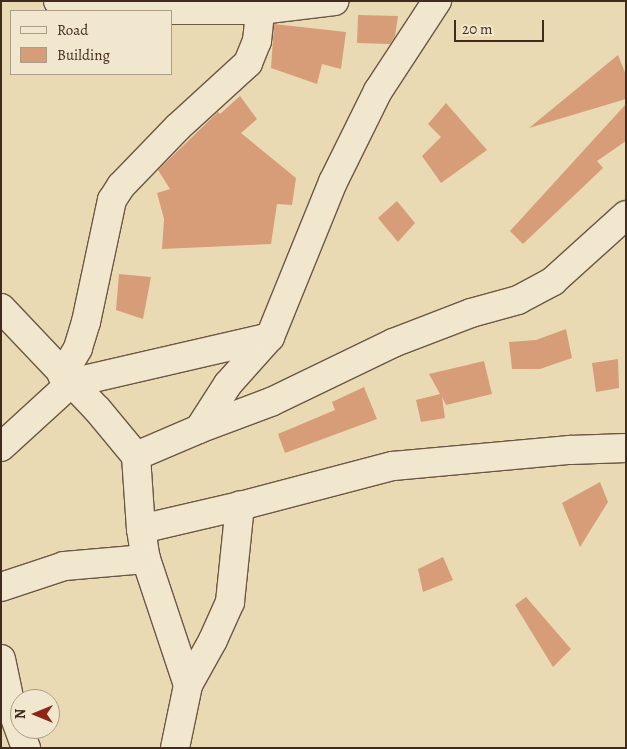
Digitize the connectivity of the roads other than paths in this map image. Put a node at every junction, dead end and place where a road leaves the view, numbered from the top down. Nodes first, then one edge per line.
1 (58, 1) edge
2 (334, 1) edge
3 (437, 1) edge
4 (134, 6) edge
5 (260, 10) junction
6 (626, 215) edge
7 (1, 308) edge
8 (270, 337) junction
9 (67, 379) junction
10 (200, 430) junction
11 (1, 447) edge
12 (626, 448) edge
13 (136, 456) junction
14 (240, 506) junction
15 (141, 529) junction
16 (146, 559) junction
17 (1, 587) edge
18 (1, 659) edge
19 (188, 685) junction
20 (26, 748) edge
21 (176, 748) edge

1 - 4 street
2 - 5 street
3 - 8 street
4 - 5 street
5 - 9 street
6 - 10 street
7 - 9 street
8 - 9 street
8 - 10 street
9 - 11 street
9 - 13 street
10 - 13 street
12 - 14 street
13 - 15 street
14 - 15 street
14 - 19 street
15 - 16 street
16 - 17 street
16 - 19 street
18 - 20 street
19 - 21 street

